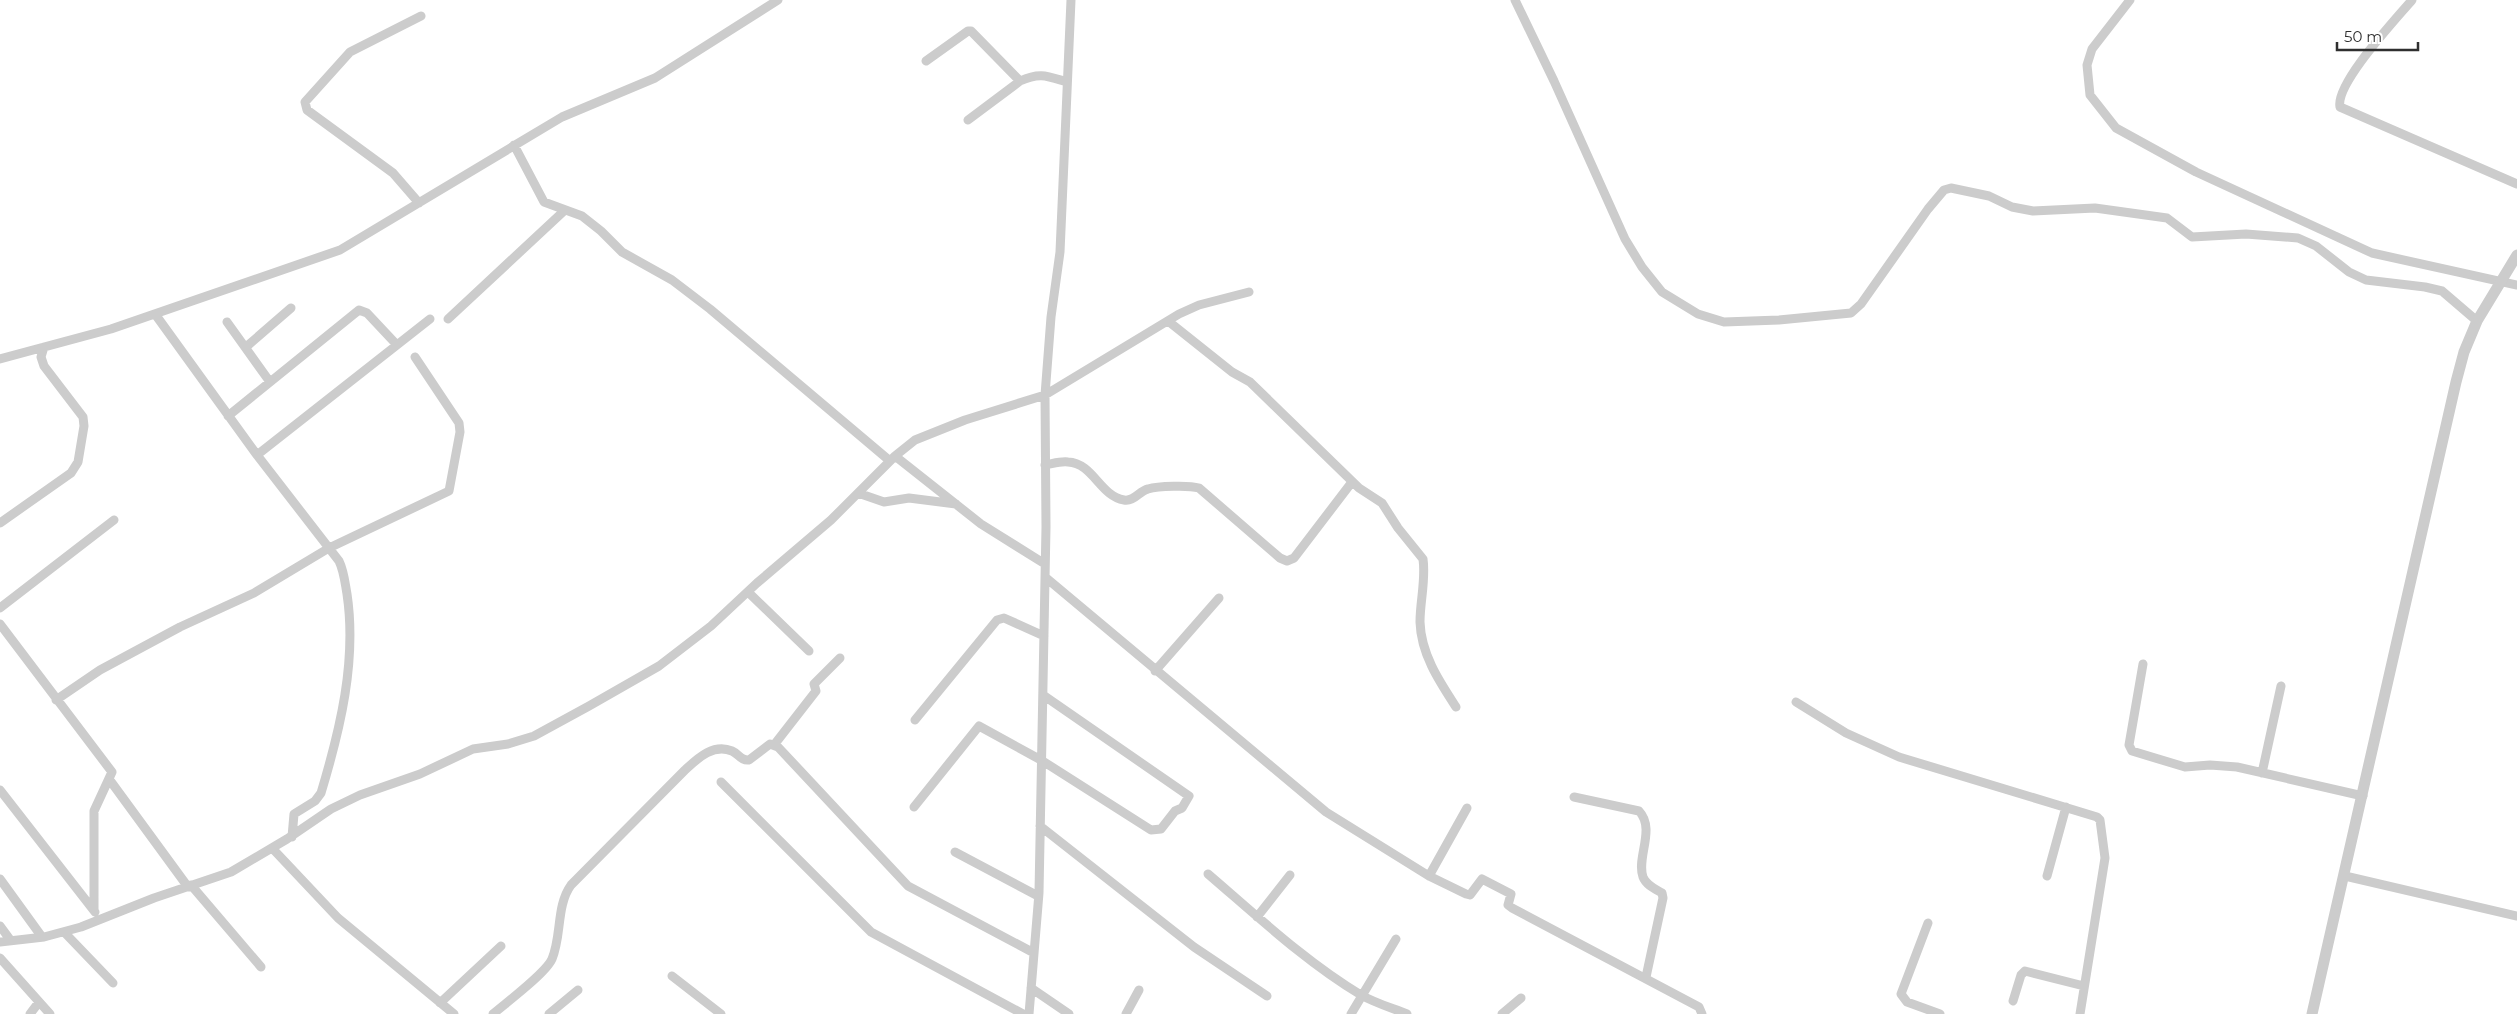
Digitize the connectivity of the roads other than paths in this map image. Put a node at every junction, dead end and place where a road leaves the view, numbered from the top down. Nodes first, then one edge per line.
1 (778, 0) edge
2 (1071, 0) edge
3 (1516, 0) edge
4 (2130, 0) edge
5 (2412, 0) edge
6 (421, 16) dead end
7 (926, 61) dead end
8 (1020, 80) junction
9 (1067, 82) junction
10 (968, 120) dead end
11 (514, 144) junction
12 (2517, 184) edge
13 (418, 203) junction
14 (565, 210) junction
15 (2517, 255) edge
16 (2502, 281) junction
17 (2517, 285) edge
18 (1249, 292) dead end
19 (290, 308) dead end
20 (155, 314) junction
21 (430, 319) dead end
22 (448, 319) dead end
23 (1168, 321) junction
24 (2477, 321) junction
25 (227, 322) dead end
26 (397, 345) junction
27 (44, 347) junction
28 (246, 347) junction
29 (415, 357) dead end
30 (0, 359) edge
31 (270, 382) junction
32 (1045, 395) junction
33 (228, 416) junction
34 (257, 455) junction
35 (893, 458) junction
36 (1044, 466) junction
37 (1352, 482) junction
38 (858, 493) junction
39 (956, 504) junction
40 (114, 520) dead end
41 (0, 523) edge
42 (329, 548) junction
43 (1045, 564) junction
44 (1045, 577) junction
45 (748, 592) junction
46 (1219, 598) dead end
47 (0, 608) edge
48 (0, 624) edge
49 (1044, 636) junction
50 (809, 651) dead end
51 (840, 658) dead end
52 (2143, 664) dead end
53 (1155, 670) junction
54 (2281, 686) dead end
55 (1043, 695) junction
56 (56, 700) junction
57 (1796, 702) dead end
58 (1456, 707) dead end
59 (915, 720) dead end
60 (774, 745) junction
61 (1041, 760) junction
62 (2262, 773) junction
63 (109, 779) junction
64 (721, 782) dead end
65 (0, 790) edge
66 (2363, 796) junction
67 (1574, 798) dead end
68 (914, 807) dead end
69 (2066, 807) junction
70 (1467, 808) dead end
71 (1040, 826) junction
72 (292, 837) junction
73 (272, 848) junction
74 (955, 852) dead end
75 (1208, 874) dead end
76 (1290, 875) dead end
77 (1429, 876) junction
78 (2047, 876) dead end
79 (2345, 876) junction
80 (0, 879) edge
81 (189, 886) junction
82 (1038, 896) junction
83 (94, 910) junction
84 (2517, 916) edge
85 (1257, 917) junction
86 (99, 920) junction
87 (1928, 923) dead end
88 (0, 926) edge
89 (64, 932) junction
90 (42, 937) junction
91 (1396, 939) dead end
92 (11, 940) junction
93 (0, 942) edge
94 (501, 946) dead end
95 (1034, 953) junction
96 (0, 958) edge
97 (261, 967) dead end
98 (672, 976) dead end
99 (1646, 977) junction
100 (113, 984) dead end
101 (2084, 986) junction
102 (1031, 988) junction
103 (578, 990) dead end
104 (1139, 990) dead end
105 (1267, 996) dead end
106 (1362, 996) junction
107 (1521, 998) dead end
108 (2013, 1001) dead end
109 (39, 1002) junction
110 (440, 1002) junction
111 (30, 1014) edge
112 (50, 1014) edge
113 (454, 1014) edge
114 (493, 1014) edge
115 (549, 1014) edge
116 (721, 1014) edge
117 (1023, 1014) edge
118 (1029, 1014) edge
119 (1069, 1014) edge
120 (1126, 1014) edge
121 (1351, 1014) edge
122 (1407, 1014) edge
123 (1502, 1014) edge
124 (1702, 1014) edge
125 (1940, 1014) edge
126 (2080, 1014) edge
127 (2312, 1014) edge

1 - 11 street
2 - 9 street
3 - 24 street
4 - 16 street
5 - 12 street
6 - 13 street
7 - 8 street
8 - 9 street
8 - 10 street
9 - 32 street
11 - 13 street
11 - 14 street
13 - 20 street
14 - 22 street
14 - 35 street
15 - 16 street
16 - 17 street
16 - 24 street
18 - 23 street
19 - 28 street
20 - 27 street
20 - 33 street
21 - 26 street
23 - 32 street
23 - 37 street
24 - 66 street
25 - 28 street
26 - 31 street
26 - 34 street
27 - 30 street
27 - 41 street
28 - 31 street
29 - 42 street
31 - 33 street
32 - 35 street
32 - 36 street
33 - 34 street
34 - 42 street
35 - 38 street
35 - 39 street
36 - 37 street
36 - 43 street
37 - 58 street
38 - 39 street
38 - 45 street
39 - 43 street
40 - 47 street
42 - 56 street
42 - 72 street
43 - 44 street
44 - 49 street
44 - 53 street
45 - 50 street
45 - 72 street
46 - 53 street
48 - 56 street
49 - 55 street
49 - 59 street
51 - 60 street
52 - 62 street
53 - 77 street
54 - 62 street
55 - 61 street
55 - 61 street
56 - 63 street
57 - 69 street
60 - 95 street
60 - 114 street
61 - 68 street
61 - 71 street
62 - 66 street
63 - 81 street
63 - 83 street
64 - 117 street
65 - 83 street
66 - 79 street
67 - 99 street
69 - 78 street
69 - 101 street
70 - 77 street
71 - 82 street
71 - 105 street
72 - 73 street
73 - 81 street
73 - 110 street
74 - 82 street
75 - 85 street
76 - 85 street
77 - 99 street
79 - 84 street
79 - 127 street
80 - 90 street
81 - 86 street
81 - 97 street
82 - 95 street
83 - 86 street
85 - 106 street
86 - 89 street
87 - 125 street
88 - 92 street
89 - 90 street
89 - 100 street
90 - 92 street
91 - 106 street
92 - 93 street
94 - 110 street
95 - 102 street
96 - 109 street
98 - 116 street
99 - 124 street
101 - 108 street
101 - 126 street
102 - 118 street
102 - 119 street
103 - 115 street
104 - 120 street
106 - 121 street
106 - 122 street
107 - 123 street
109 - 111 street
109 - 112 street
110 - 113 street

